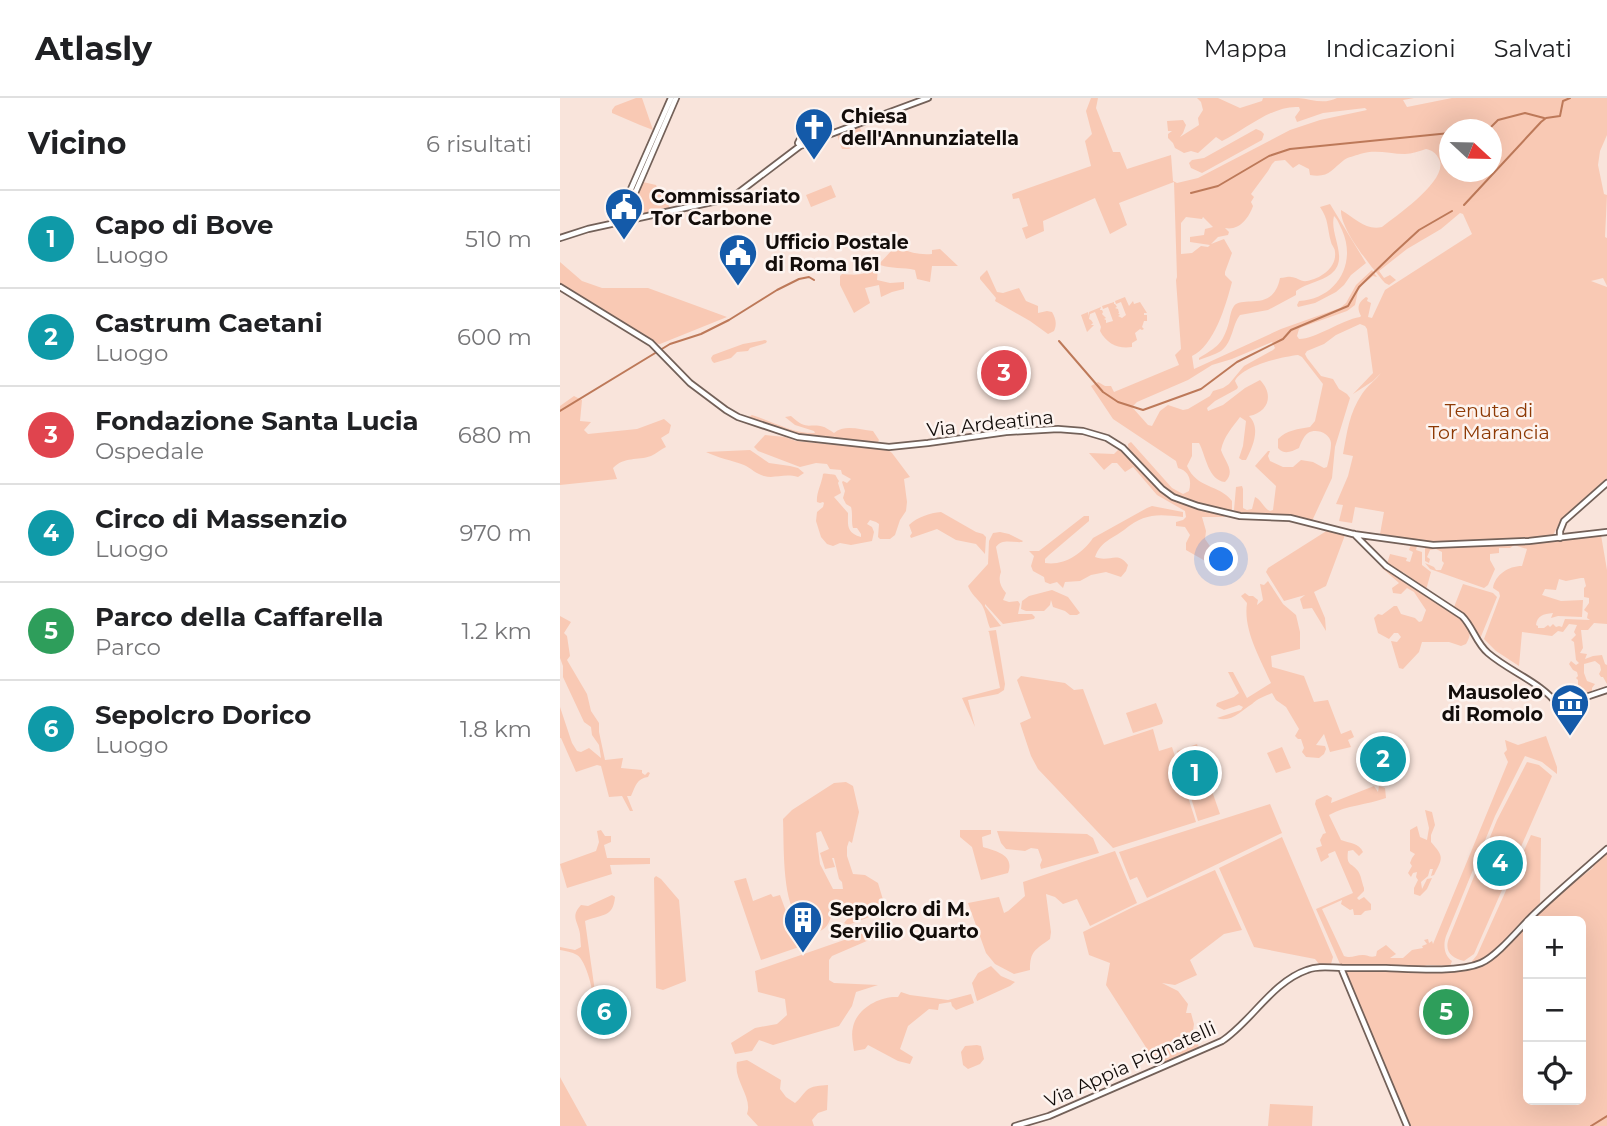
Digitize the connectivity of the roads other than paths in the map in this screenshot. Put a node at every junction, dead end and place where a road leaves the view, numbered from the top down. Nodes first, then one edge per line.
1 (674, 98) edge
2 (928, 98) edge
3 (622, 222) junction
4 (616, 223) junction
5 (560, 239) edge
6 (560, 287) edge
7 (1607, 483) edge
8 (1607, 532) edge
9 (1353, 534) junction
10 (1560, 538) junction
11 (1607, 690) edge
12 (1607, 849) edge
13 (1341, 968) junction
14 (1014, 1126) edge
15 (1407, 1126) edge

1 - 3 main road
1 - 4 main road
2 - 3 main road
3 - 4 main road
4 - 5 main road
6 - 9 main road, Via Ardeatina
7 - 10 main road
8 - 10 main road, Via Ardeatina
9 - 10 main road, Via Ardeatina
9 - 11 main road
12 - 13 main road, Via Appia Pignatelli
13 - 14 main road, Via Appia Pignatelli
13 - 15 main road

